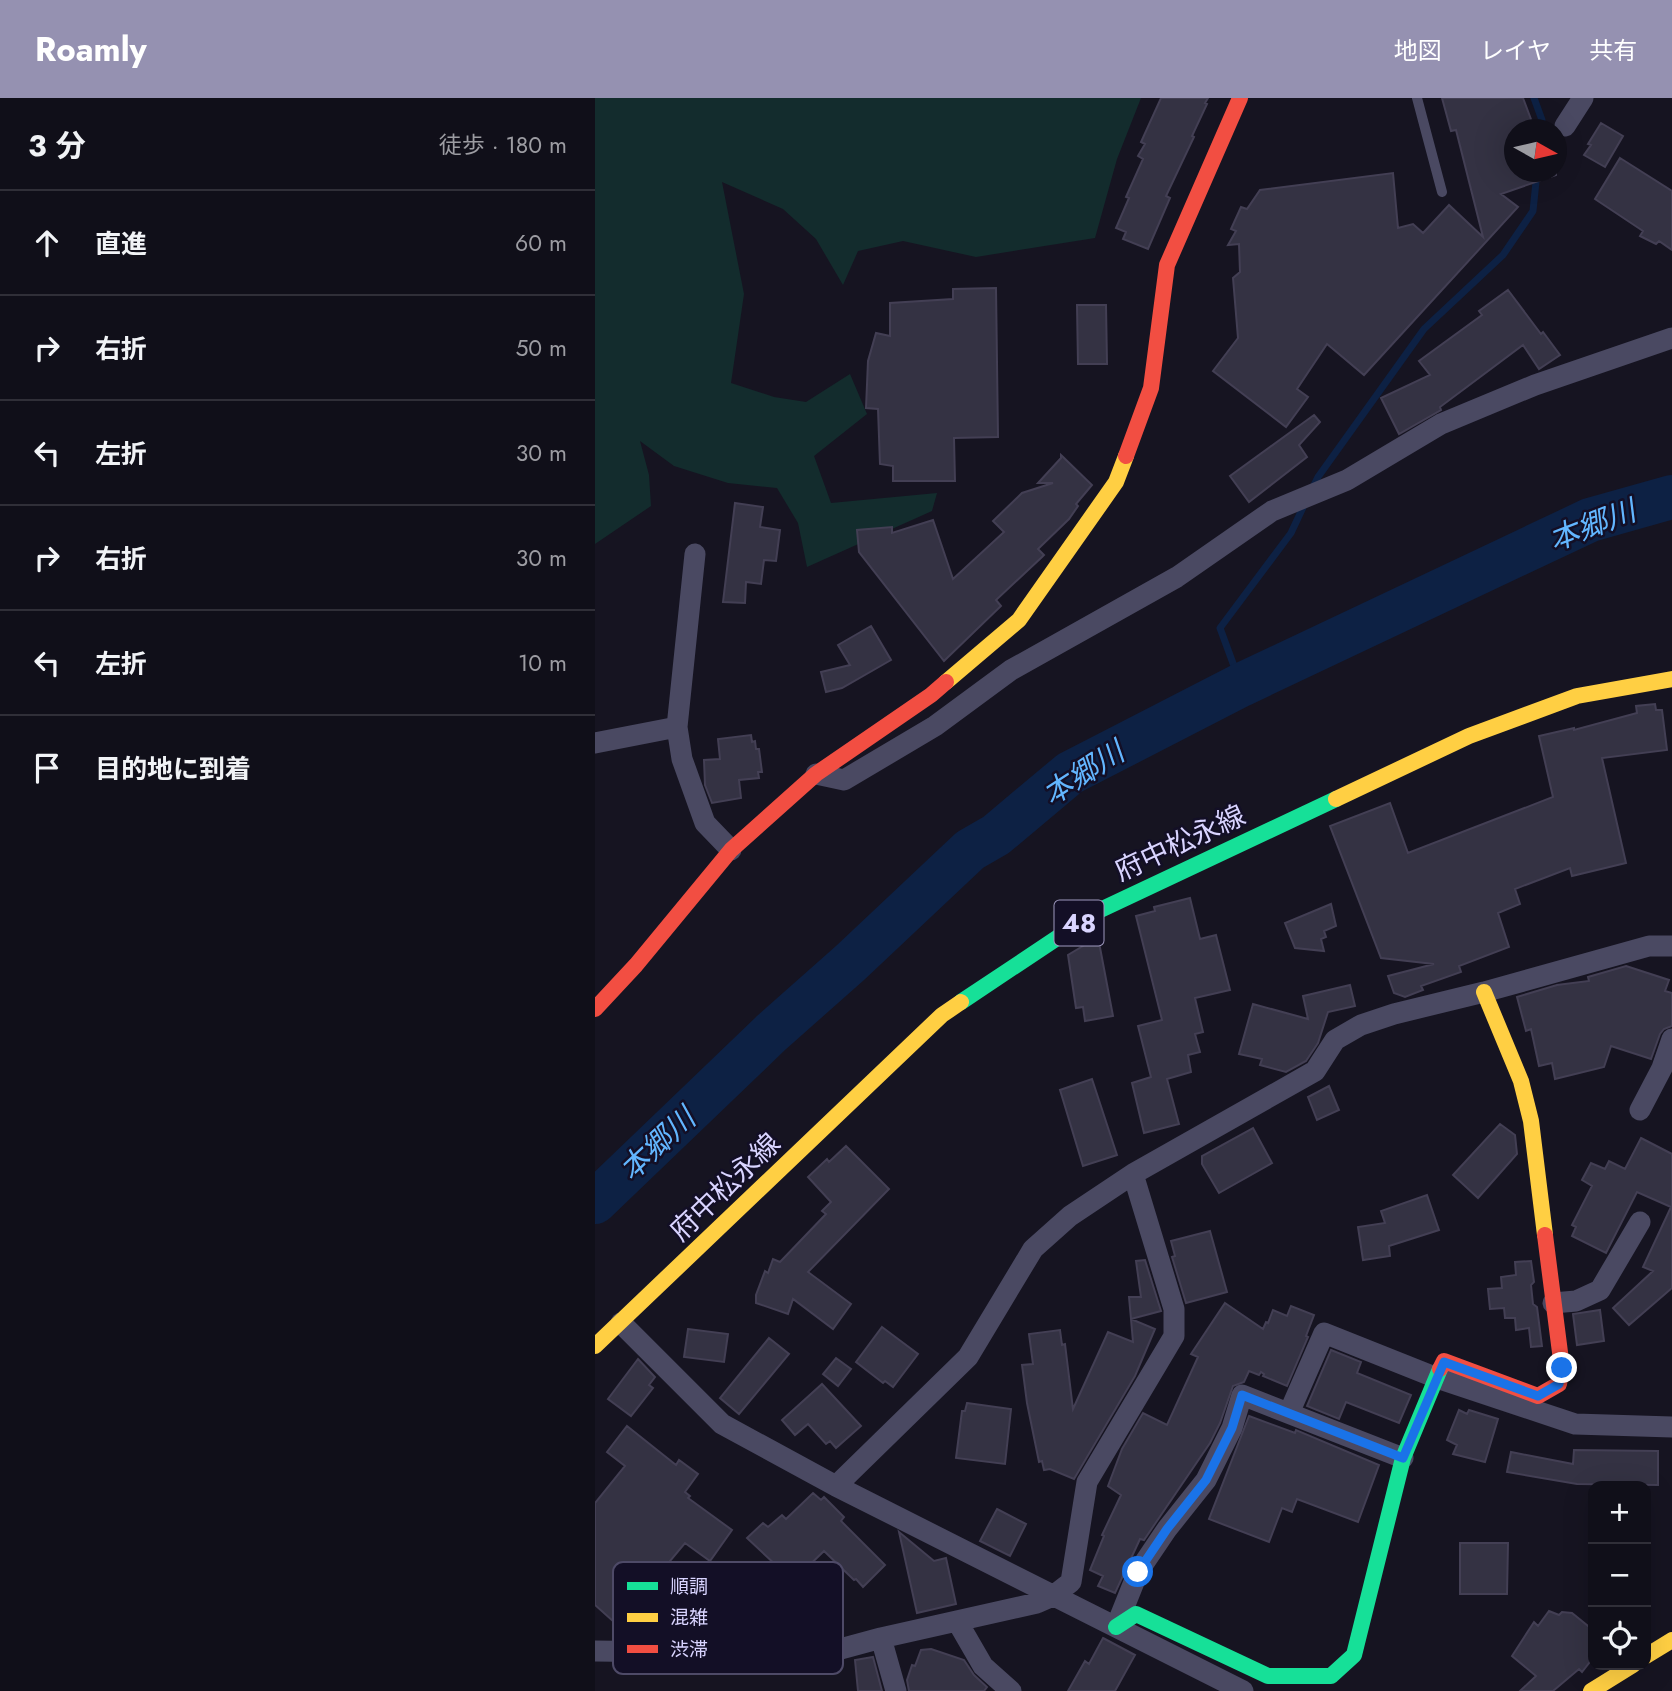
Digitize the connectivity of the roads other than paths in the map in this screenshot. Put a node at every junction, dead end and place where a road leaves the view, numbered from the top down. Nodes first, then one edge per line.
1 (1240, 98) edge
2 (1417, 98) edge
3 (1583, 98) edge
4 (1567, 123) edge
5 (1442, 192) dead end
6 (1672, 338) edge
7 (695, 554) dead end
8 (1672, 679) edge
9 (677, 727) junction
10 (595, 743) edge
11 (816, 774) junction
12 (731, 850) junction
13 (1672, 946) edge
14 (1484, 992) junction
15 (595, 1009) edge
16 (1672, 1039) edge
17 (1640, 1110) dead end
18 (1133, 1174) junction
19 (1640, 1222) dead end
20 (1553, 1303) junction
21 (621, 1323) junction
22 (595, 1346) edge
23 (1437, 1378) junction
24 (1289, 1413) junction
25 (1672, 1427) edge
26 (1403, 1458) junction
27 (836, 1486) junction
28 (1053, 1595) junction
29 (957, 1621) junction
30 (1116, 1627) junction
31 (881, 1638) junction
32 (1672, 1640) edge
33 (843, 1648) edge
34 (595, 1651) edge
35 (613, 1651) edge
36 (1651, 1654) edge
37 (1625, 1670) edge
38 (896, 1691) edge
39 (1011, 1691) edge
40 (1243, 1691) edge
41 (1591, 1691) edge

1 - 11 street
2 - 5 lane
3 - 4 street
6 - 11 street
7 - 9 street
8 - 21 street, 府中松永線 / 48
9 - 10 street
9 - 12 street
11 - 12 street
12 - 15 street
13 - 14 street
14 - 18 street
14 - 20 street
16 - 17 street
18 - 27 street
18 - 28 street
19 - 20 street
20 - 23 street
21 - 22 street, 府中松永線 / 48
21 - 27 street
23 - 24 street
23 - 25 street
23 - 26 street
24 - 26 street
24 - 30 street
26 - 30 street
27 - 28 street
28 - 29 street
28 - 30 street
29 - 31 street
29 - 39 street
30 - 40 street
31 - 33 street
31 - 38 street
32 - 36 street
34 - 35 street
37 - 41 street

